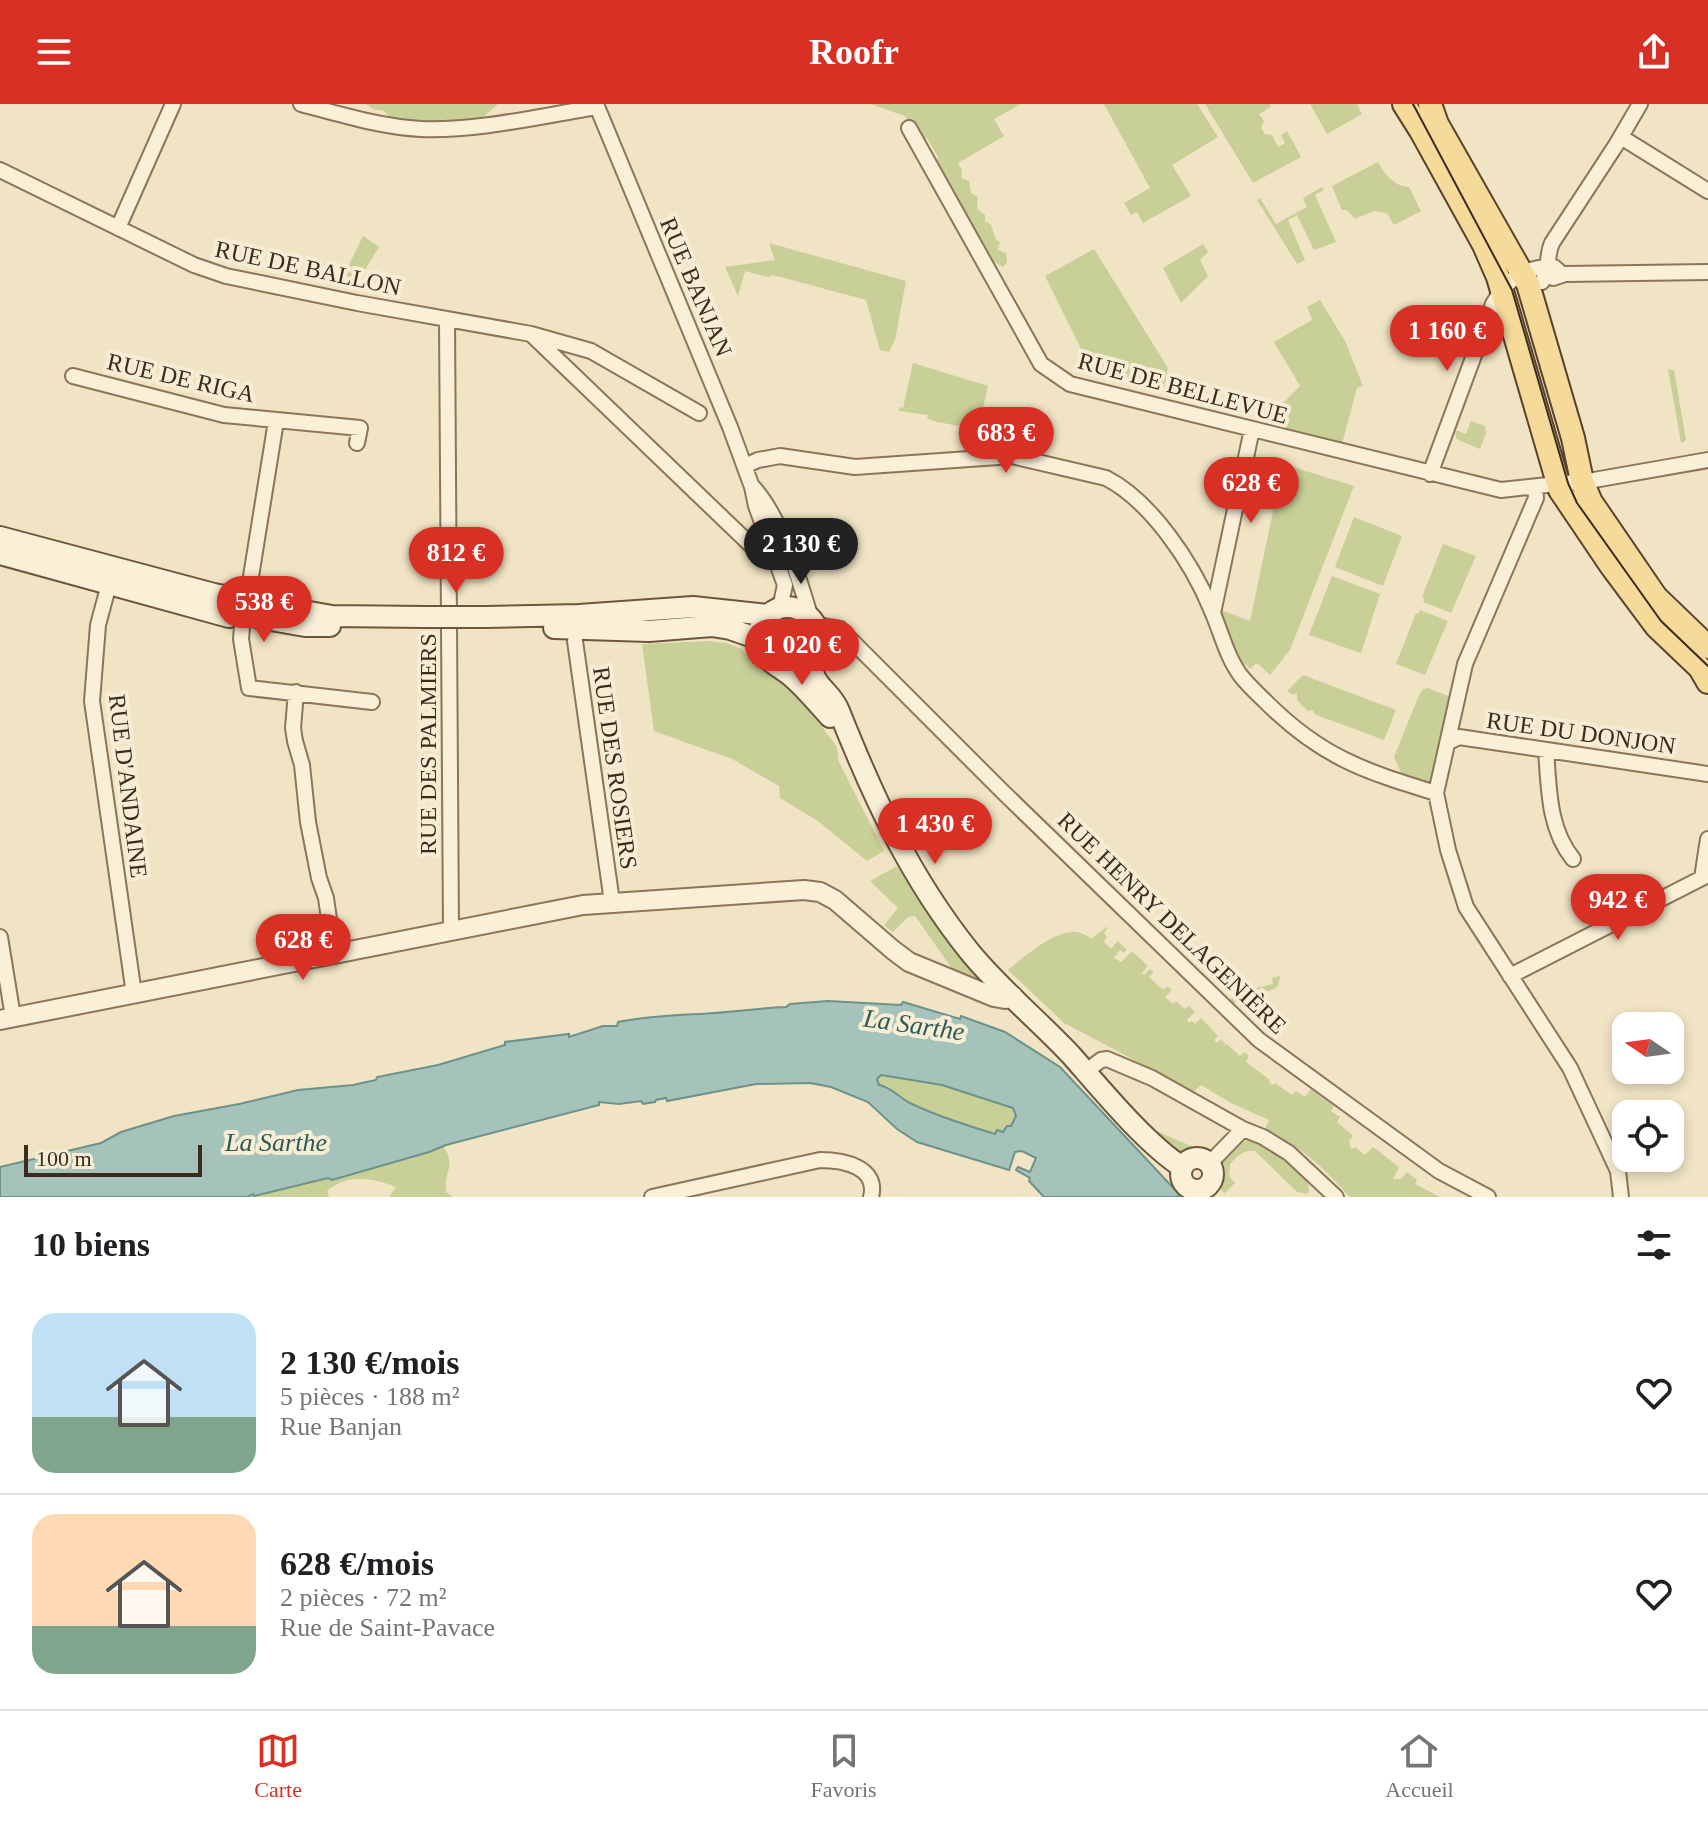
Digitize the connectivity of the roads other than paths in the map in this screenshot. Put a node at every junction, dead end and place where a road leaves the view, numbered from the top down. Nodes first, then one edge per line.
1 (173, 104) edge
2 (301, 104) edge
3 (1404, 104) edge
4 (1430, 104) edge
5 (1640, 104) edge
6 (597, 106) edge
7 (909, 128) dead end
8 (1621, 137) junction
9 (0, 170) edge
10 (1708, 191) edge
11 (118, 228) junction
12 (1708, 272) edge
13 (1535, 280) junction
14 (1501, 289) junction
15 (447, 319) junction
16 (531, 334) junction
17 (73, 376) dead end
18 (699, 413) dead end
19 (276, 421) junction
20 (1252, 429) junction
21 (357, 443) dead end
22 (1708, 460) edge
23 (745, 466) junction
24 (1430, 474) junction
25 (1582, 481) junction
26 (1546, 486) junction
27 (0, 537) edge
28 (780, 553) junction
29 (0, 554) edge
30 (109, 584) junction
31 (245, 610) junction
32 (774, 612) junction
33 (1213, 614) junction
34 (486, 621) junction
35 (815, 634) junction
36 (759, 639) junction
37 (575, 641) dead end
38 (1708, 647) edge
39 (776, 664) junction
40 (1708, 682) edge
41 (296, 692) junction
42 (372, 702) dead end
43 (850, 742) junction
44 (1449, 742) junction
45 (1546, 750) junction
46 (1708, 774) edge
47 (1436, 793) junction
48 (1708, 839) edge
49 (1573, 859) dead end
50 (1705, 876) edge
51 (612, 902) junction
52 (451, 930) junction
53 (0, 937) edge
54 (334, 954) junction
55 (1510, 976) junction
56 (134, 994) junction
57 (1013, 996) junction
58 (6, 1019) edge
59 (1085, 1072) junction
60 (1243, 1129) junction
61 (1209, 1164) junction
62 (1182, 1167) junction
63 (1212, 1191) edge
64 (652, 1197) edge
65 (871, 1197) edge
66 (1336, 1197) edge
67 (1488, 1197) edge
68 (1621, 1197) edge

1 - 11 street
2 - 6 street
3 - 14 main road
4 - 13 main road
5 - 8 street
6 - 23 street, RUE BANJAN
7 - 20 street, RUE DE BELLEVUE
8 - 10 street
8 - 13 street
9 - 11 street, RUE DE BALLON
11 - 15 street, RUE DE BALLON
12 - 13 street
13 - 14 street
13 - 25 main road
14 - 24 street
14 - 26 main road
15 - 16 street, RUE DE BALLON
15 - 52 street, RUE DES PALMIERS
16 - 18 street, RUE DE BALLON
16 - 28 street
17 - 19 street, RUE DE RIGA
19 - 21 street, RUE DE RIGA
19 - 31 street
20 - 24 street, RUE DE BELLEVUE
20 - 33 street
22 - 25 street, RUE DE BELLEVUE
23 - 28 street, RUE BANJAN
23 - 33 street
24 - 26 street, RUE DE BELLEVUE
25 - 26 street, RUE DE BELLEVUE
25 - 38 main road
26 - 40 main road
26 - 44 street
27 - 31 main road
28 - 32 street, RUE BANJAN
28 - 35 street, RUE BANJAN
29 - 30 main road
30 - 31 main road
30 - 56 street, RUE D'ANDAINE
31 - 34 main road
31 - 41 street
32 - 34 main road
32 - 35 main road
32 - 36 main road
33 - 47 street
34 - 36 main road
35 - 39 main road
35 - 43 main road
35 - 67 street, RUE HENRY DELAGENIÈRE
36 - 39 main road
37 - 51 street, RUE DES ROSIERS
39 - 43 main road
41 - 42 street
41 - 54 street
43 - 57 main road
44 - 45 street, RUE DU DONJON
44 - 47 street
45 - 46 street, RUE DU DONJON
45 - 49 street
47 - 55 street
48 - 50 street
50 - 55 street
51 - 52 street
51 - 57 street
52 - 54 street
53 - 58 street
54 - 56 street
55 - 68 street
56 - 58 street
57 - 59 main road
59 - 60 street
59 - 62 main road
60 - 61 street
60 - 66 street
61 - 62 main road
61 - 63 main road
62 - 63 main road
64 - 65 street

